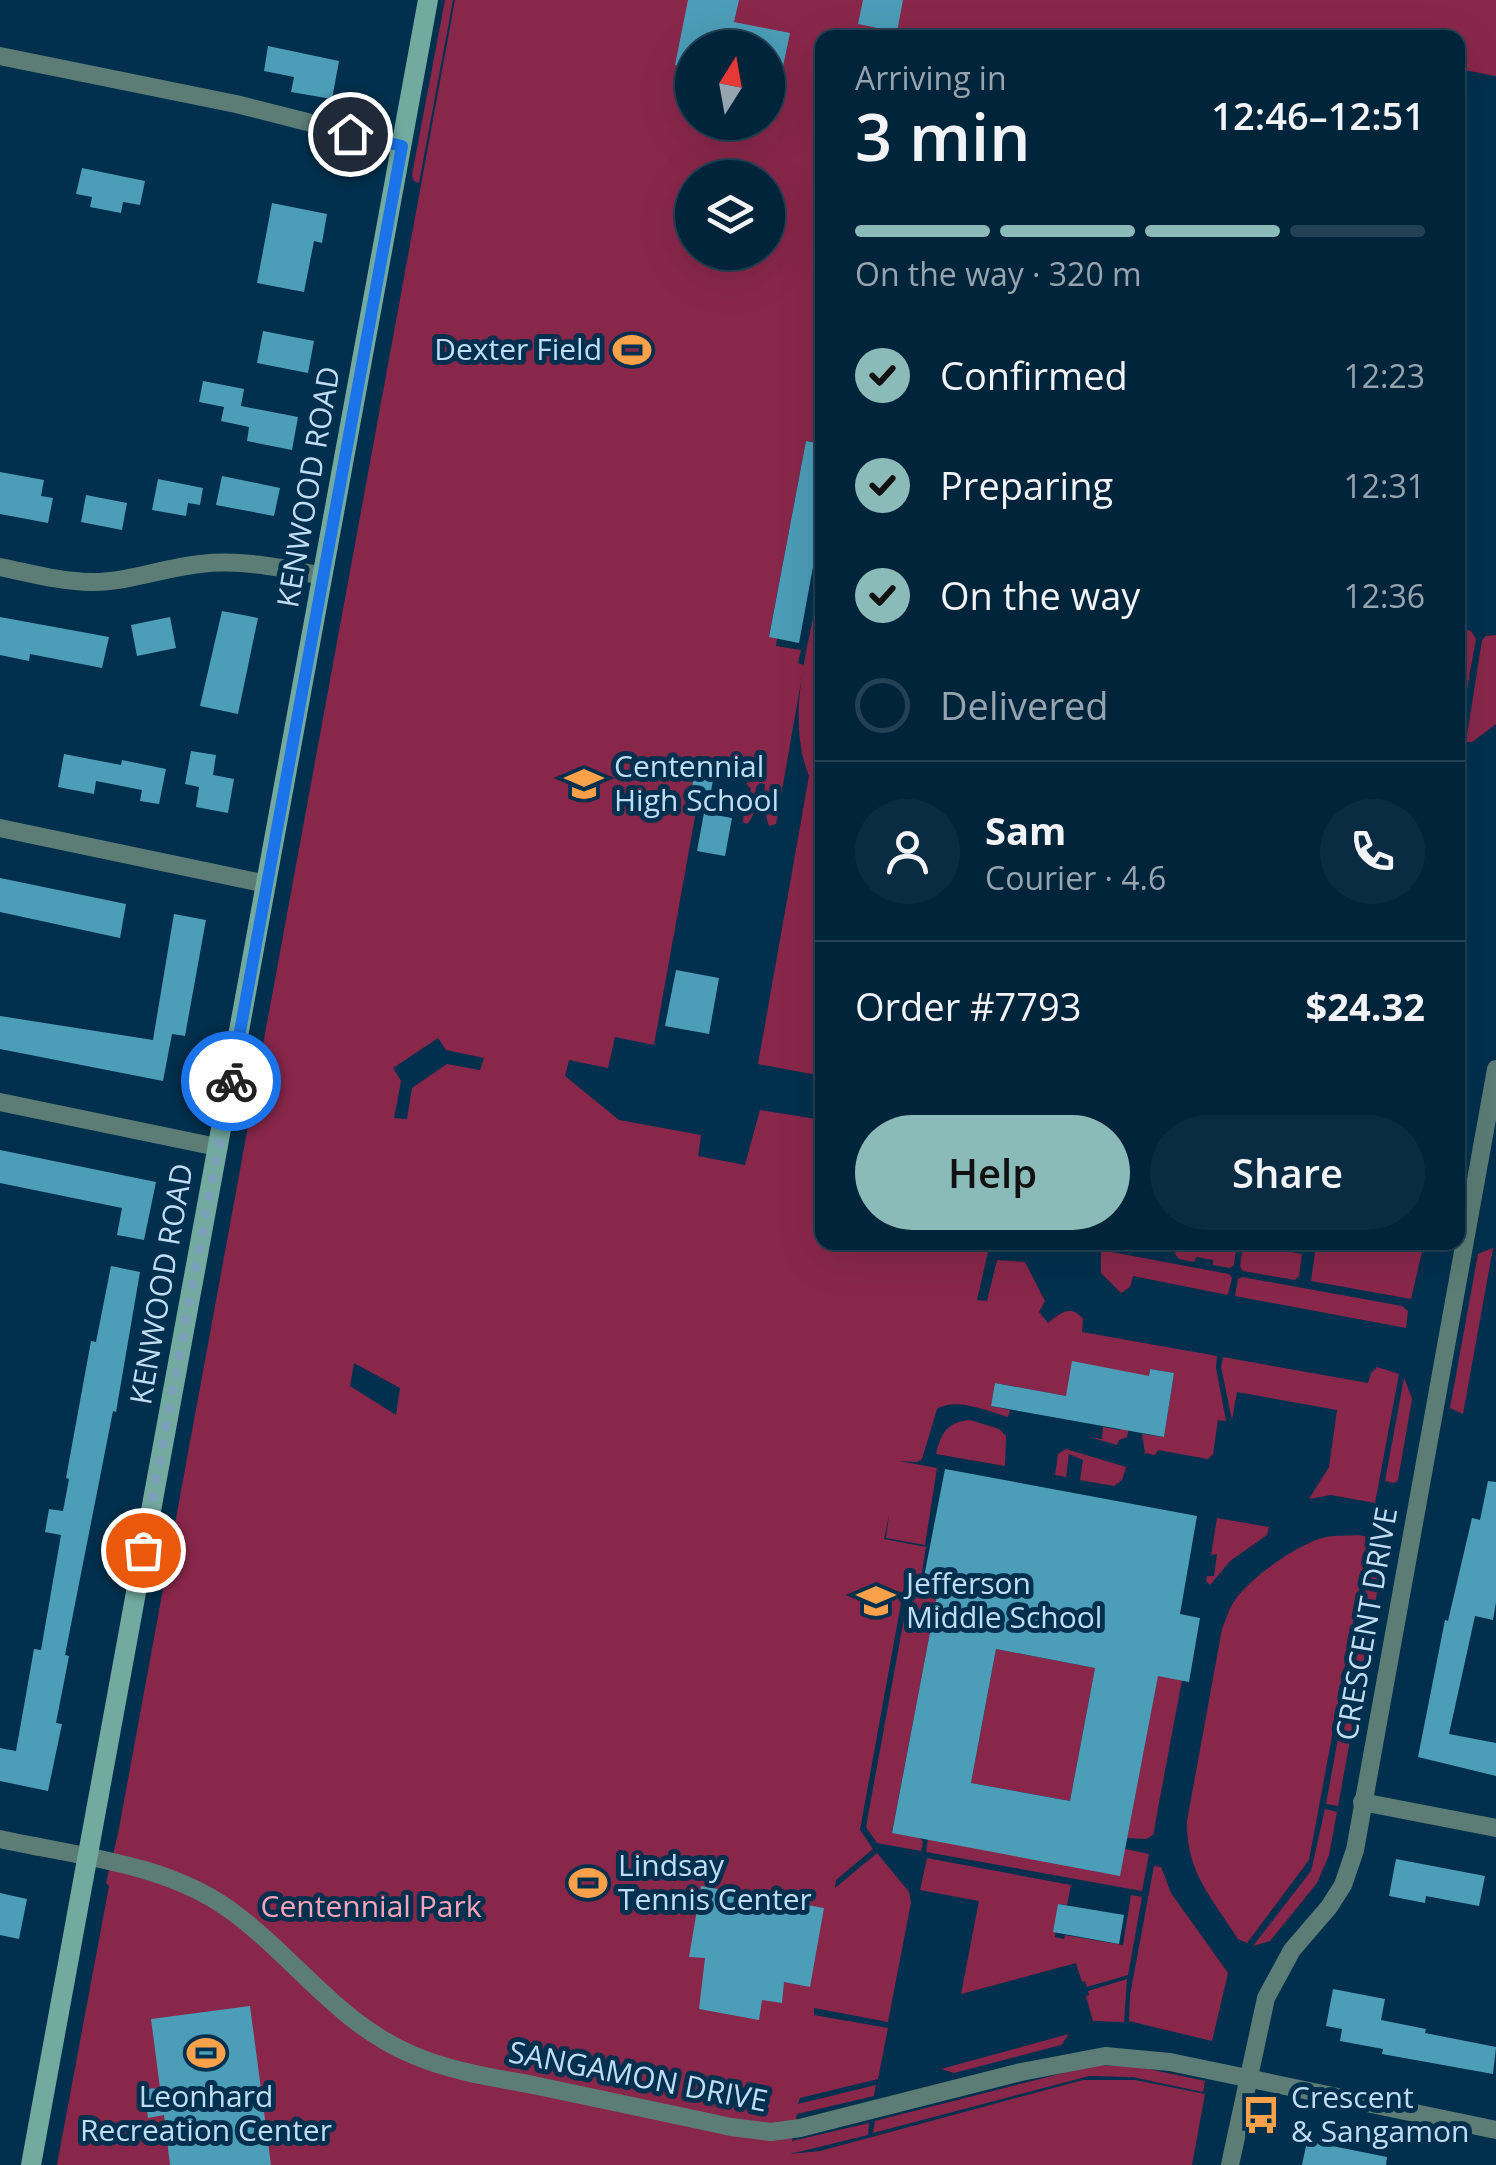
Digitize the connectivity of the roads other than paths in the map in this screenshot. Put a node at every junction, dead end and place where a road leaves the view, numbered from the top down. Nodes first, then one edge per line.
1 (428, 0) edge
2 (0, 56) edge
3 (402, 146) junction
4 (0, 567) edge
5 (323, 576) junction
6 (0, 828) edge
7 (267, 884) junction
8 (1496, 1069) edge
9 (0, 1102) edge
10 (217, 1146) junction
11 (1465, 1239) edge
12 (1463, 1250) edge
13 (1362, 1802) junction
14 (1496, 1828) edge
15 (0, 1839) edge
16 (87, 1858) junction
17 (1246, 2079) junction
18 (1496, 2130) edge
19 (31, 2165) edge
20 (1230, 2165) edge

1 - 3 street, KENWOOD ROAD
2 - 3 street
3 - 5 street, KENWOOD ROAD
4 - 5 street
5 - 7 street, KENWOOD ROAD
6 - 7 street
7 - 10 street, KENWOOD ROAD
8 - 11 street, CRESCENT DRIVE
9 - 10 street
10 - 16 street, KENWOOD ROAD
12 - 13 street, CRESCENT DRIVE
13 - 14 street
13 - 17 street, CRESCENT DRIVE
15 - 16 street, SANGAMON DRIVE
16 - 17 street, SANGAMON DRIVE
16 - 19 street, KENWOOD ROAD
17 - 18 street, SANGAMON DRIVE
17 - 20 street, CRESCENT DRIVE

